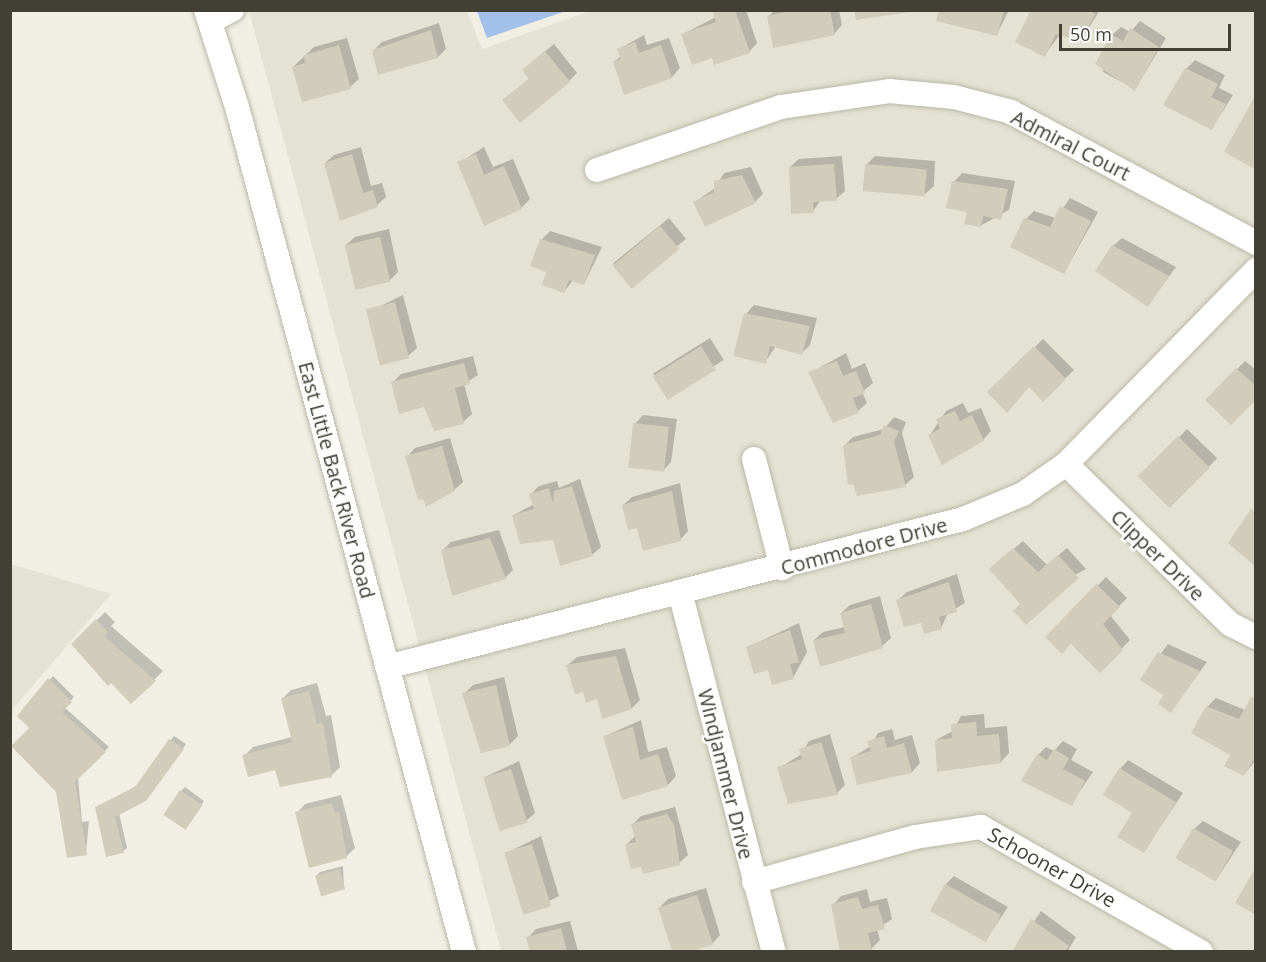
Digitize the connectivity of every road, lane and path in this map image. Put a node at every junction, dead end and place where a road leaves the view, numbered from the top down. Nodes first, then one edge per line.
1 (232, 10) edge
2 (209, 16) edge
3 (597, 170) dead end
4 (1256, 243) edge
5 (1256, 270) edge
6 (754, 459) dead end
7 (1066, 464) junction
8 (782, 568) junction
9 (681, 596) junction
10 (1256, 637) edge
11 (387, 668) junction
12 (754, 882) junction
13 (464, 951) edge
14 (774, 951) edge
15 (1201, 951) edge

1 - 2 street
2 - 11 street, East Little Back River Road
3 - 4 street, Admiral Court
5 - 7 street, Commodore Drive
6 - 8 street
7 - 8 street, Commodore Drive
7 - 10 street, Clipper Drive
8 - 9 street, Commodore Drive
9 - 11 street, Commodore Drive
9 - 12 street, Windjammer Drive
11 - 13 street, East Little Back River Road
12 - 14 street, Windjammer Drive
12 - 15 street, Schooner Drive

